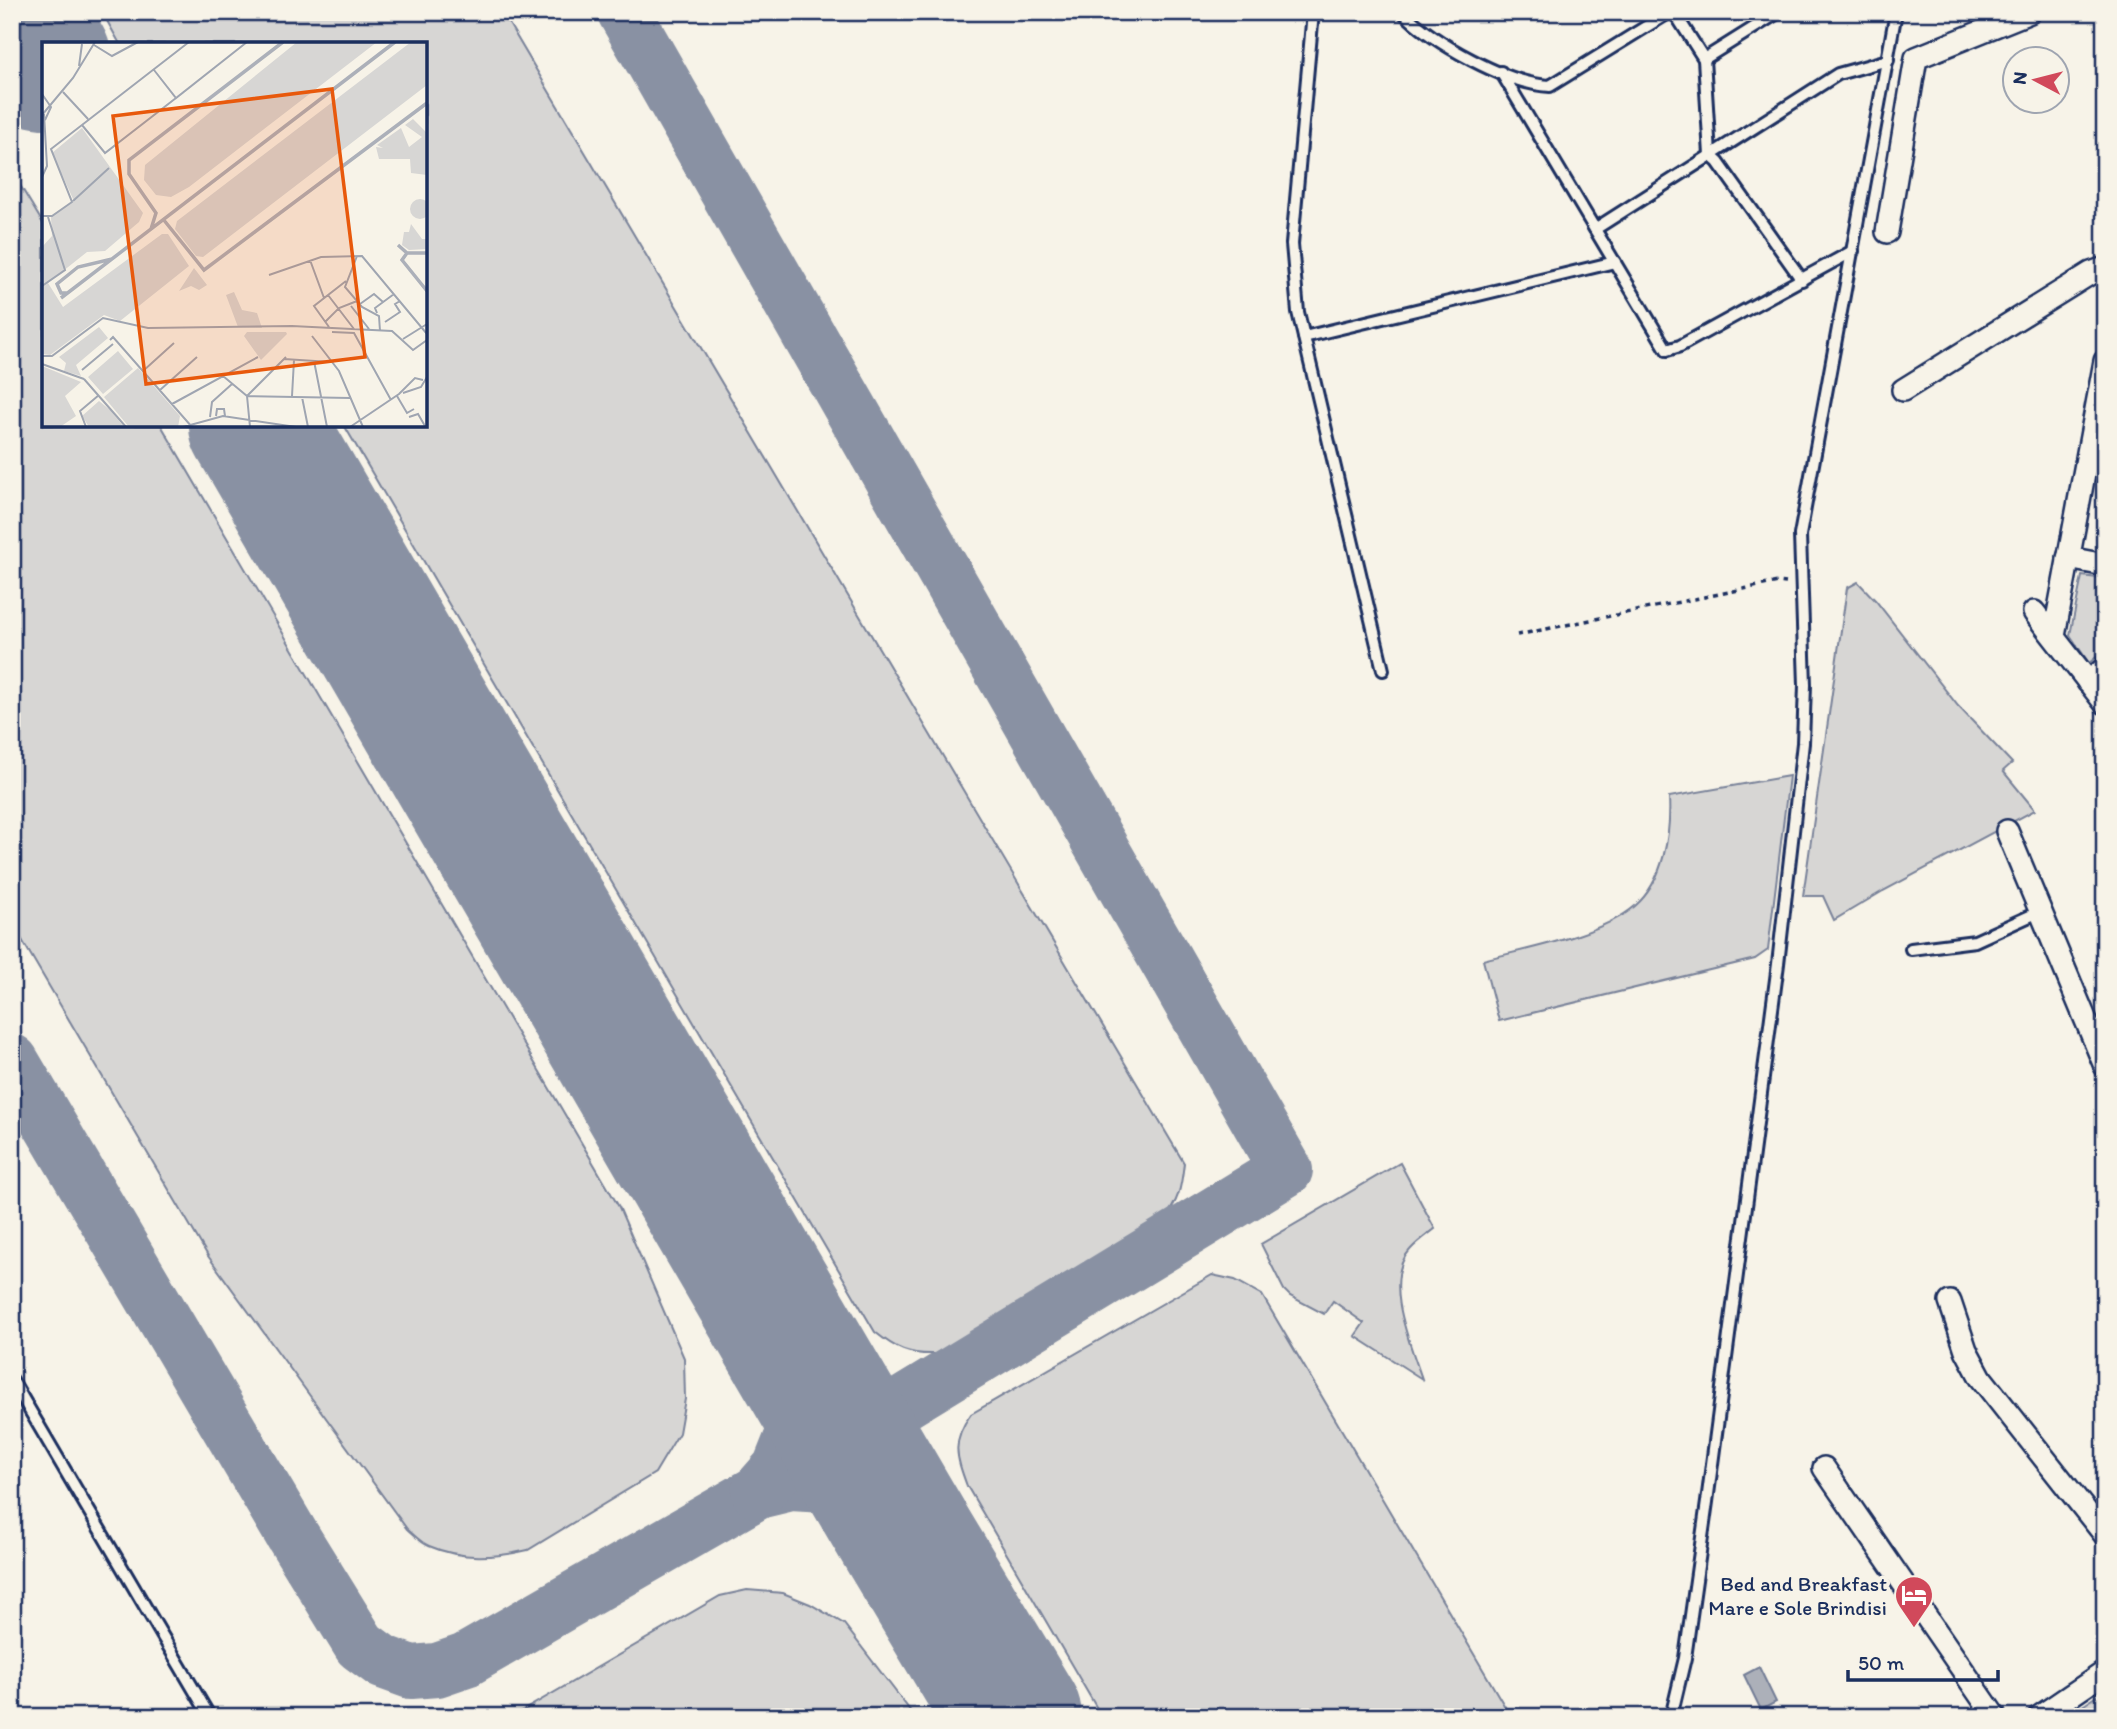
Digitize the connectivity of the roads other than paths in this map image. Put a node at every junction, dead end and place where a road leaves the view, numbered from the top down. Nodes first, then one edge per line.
1 (1313, 12) edge
2 (1403, 12) edge
3 (1672, 12) edge
4 (1779, 12) edge
5 (1896, 12) edge
6 (2030, 12) edge
7 (1704, 60) junction
8 (1888, 60) junction
9 (1501, 72) junction
10 (1710, 155) junction
11 (1595, 229) junction
12 (1887, 232) dead end
13 (1853, 251) junction
14 (1615, 262) junction
15 (2105, 268) edge
16 (1802, 279) junction
17 (1304, 337) junction
18 (2105, 360) edge
19 (1903, 390) dead end
20 (2101, 399) edge
21 (2068, 558) junction
22 (2105, 565) edge
23 (2034, 612) dead end
24 (2054, 636) junction
25 (2105, 668) edge
26 (1383, 670) dead end
27 (2088, 682) junction
28 (2105, 703) edge
29 (2007, 831) dead end
30 (2041, 911) junction
31 (1911, 949) dead end
32 (2105, 1066) edge
33 (1950, 1302) dead end
34 (12, 1380) edge
35 (1824, 1468) dead end
36 (2105, 1535) edge
37 (2105, 1672) edge
38 (210, 1717) edge
39 (1671, 1717) edge
40 (1995, 1717) edge
41 (2039, 1717) edge

1 - 17 lane
2 - 9 lane
3 - 7 lane
3 - 9 lane
4 - 7 lane
5 - 8 lane
6 - 12 street
7 - 10 lane
8 - 10 lane
8 - 13 lane
9 - 11 lane
10 - 11 lane
10 - 16 lane
11 - 14 lane
13 - 16 lane
13 - 39 lane
14 - 16 lane
14 - 17 lane
15 - 19 street
17 - 26 lane
18 - 20 street
20 - 21 street
21 - 22 street
21 - 24 street
23 - 24 street
24 - 27 street
25 - 27 street
27 - 28 street
29 - 30 street
30 - 31 lane
30 - 32 street
33 - 36 street
34 - 38 lane
35 - 40 street
37 - 41 street

